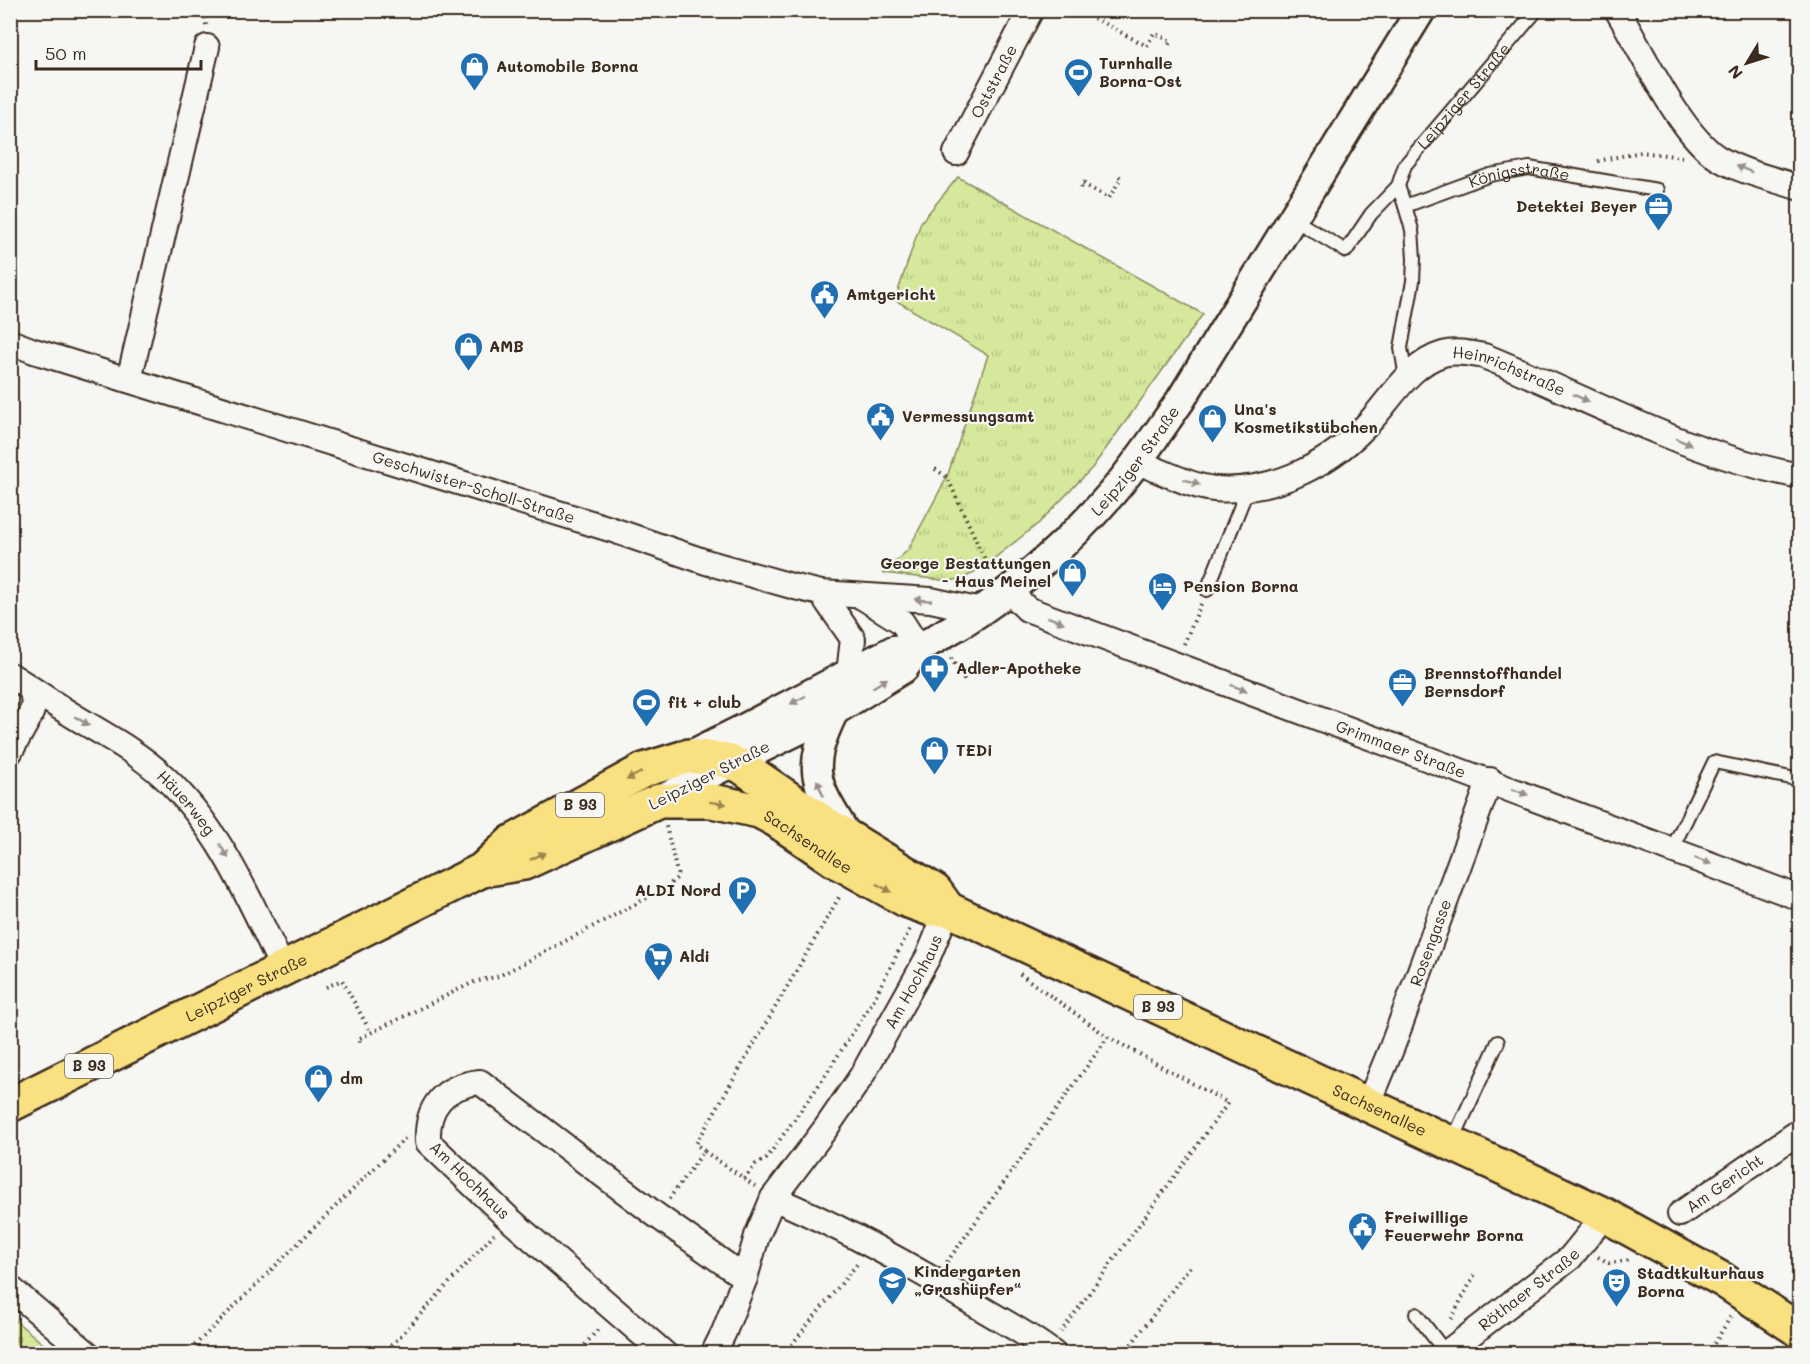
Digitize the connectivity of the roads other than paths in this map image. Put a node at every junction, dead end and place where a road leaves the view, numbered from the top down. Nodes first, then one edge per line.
1 (1031, 10) edge
2 (1421, 10) edge
3 (1537, 10) edge
4 (1617, 10) edge
5 (207, 47) dead end
6 (957, 153) dead end
7 (1398, 186) junction
8 (1800, 188) edge
9 (1657, 190) dead end
10 (1405, 206) junction
11 (1293, 219) junction
12 (10, 342) edge
13 (1406, 378) junction
14 (129, 380) junction
15 (1137, 462) junction
16 (1800, 476) edge
17 (1248, 488) junction
18 (1008, 590) junction
19 (1207, 590) road end
20 (821, 593) junction
21 (860, 596) junction
22 (981, 611) junction
23 (918, 648) junction
24 (849, 673) junction
25 (10, 675) edge
26 (32, 690) junction
27 (834, 711) junction
28 (747, 728) junction
29 (10, 753) edge
30 (688, 756) junction
31 (740, 763) junction
32 (1490, 780) junction
33 (1800, 780) edge
34 (663, 810) junction
35 (776, 820) junction
36 (849, 839) junction
37 (1672, 849) junction
38 (482, 870) junction
39 (1800, 898) edge
40 (948, 909) junction
41 (283, 969) junction
42 (1498, 1042) dead end
43 (10, 1105) edge
44 (1368, 1105) junction
45 (1800, 1131) edge
46 (1451, 1143) junction
47 (773, 1198) junction
48 (1680, 1214) dead end
49 (1605, 1215) junction
50 (745, 1278) junction
51 (10, 1288) edge
52 (1416, 1314) dead end
53 (1800, 1331) edge
54 (1451, 1349) edge
55 (1051, 1351) edge
56 (88, 1353) edge
57 (664, 1353) edge
58 (713, 1353) edge

1 - 6 street, Oststraße
2 - 11 street, Leipziger Straße
3 - 7 lane, Leipziger Straße
8 -> 4 street
5 - 14 street
7 - 10 lane
7 - 11 lane, Leipziger Straße
9 - 10 lane, Königsstraße
10 - 13 lane
11 - 15 street, Leipziger Straße
12 - 14 street, Geschwister-Scholl-Straße
13 -> 16 street, Heinrichstraße
13 - 17 street, Heinrichstraße
14 - 20 street, Geschwister-Scholl-Straße
15 -> 17 street, Heinrichstraße
15 - 18 street, Leipziger Straße
17 - 19 lane
18 - 22 street, Leipziger Straße
18 -> 32 street, Grimmaer Straße
20 - 21 street, Geschwister-Scholl-Straße
20 - 24 street
22 -> 21 street, Geschwister-Scholl-Straße
21 - 23 street, Geschwister-Scholl-Straße
22 - 23 street, Leipziger Straße
23 - 24 street, Leipziger Straße
27 -> 23 street, Leipziger Straße
24 -> 28 street, Leipziger Straße
25 - 26 street, Häuerweg
26 - 29 street
26 -> 41 street, Häuerweg
27 - 31 street, Leipziger Straße
36 -> 27 street
28 - 30 street, Leipziger Straße
28 - 31 street, B 93
30 - 31 main road, Sachsenallee / B 93
30 -> 38 main road, Leipziger Straße / B 93
31 - 34 street, Leipziger Straße
31 - 35 street, B 93
31 - 36 main road, Sachsenallee / B 93
32 -> 37 street, Grimmaer Straße
32 - 44 street, Rosengasse
33 - 37 lane
34 -> 35 main road, Sachsenallee / B 93
38 -> 34 main road, Leipziger Straße / B 93
35 -> 40 main road, Sachsenallee / B 93
36 - 40 main road, Sachsenallee / B 93
37 -> 39 street, Grimmaer Straße
38 - 41 main road, Leipziger Straße / B 93
40 - 44 main road, Sachsenallee / B 93
40 - 47 street, Am Hochhaus
41 - 43 main road, Leipziger Straße / B 93
42 - 46 lane
44 - 46 main road, Sachsenallee / B 93
45 - 48 street, Am Gericht
46 - 49 main road, Sachsenallee / B 93
47 - 50 street, Am Hochhaus
47 - 55 street
49 - 53 main road, Sachsenallee / B 93
49 - 54 street, Röthaer Straße
50 - 57 street, Am Hochhaus
50 - 58 street, Am Hochhaus
51 - 56 street
52 - 54 lane

